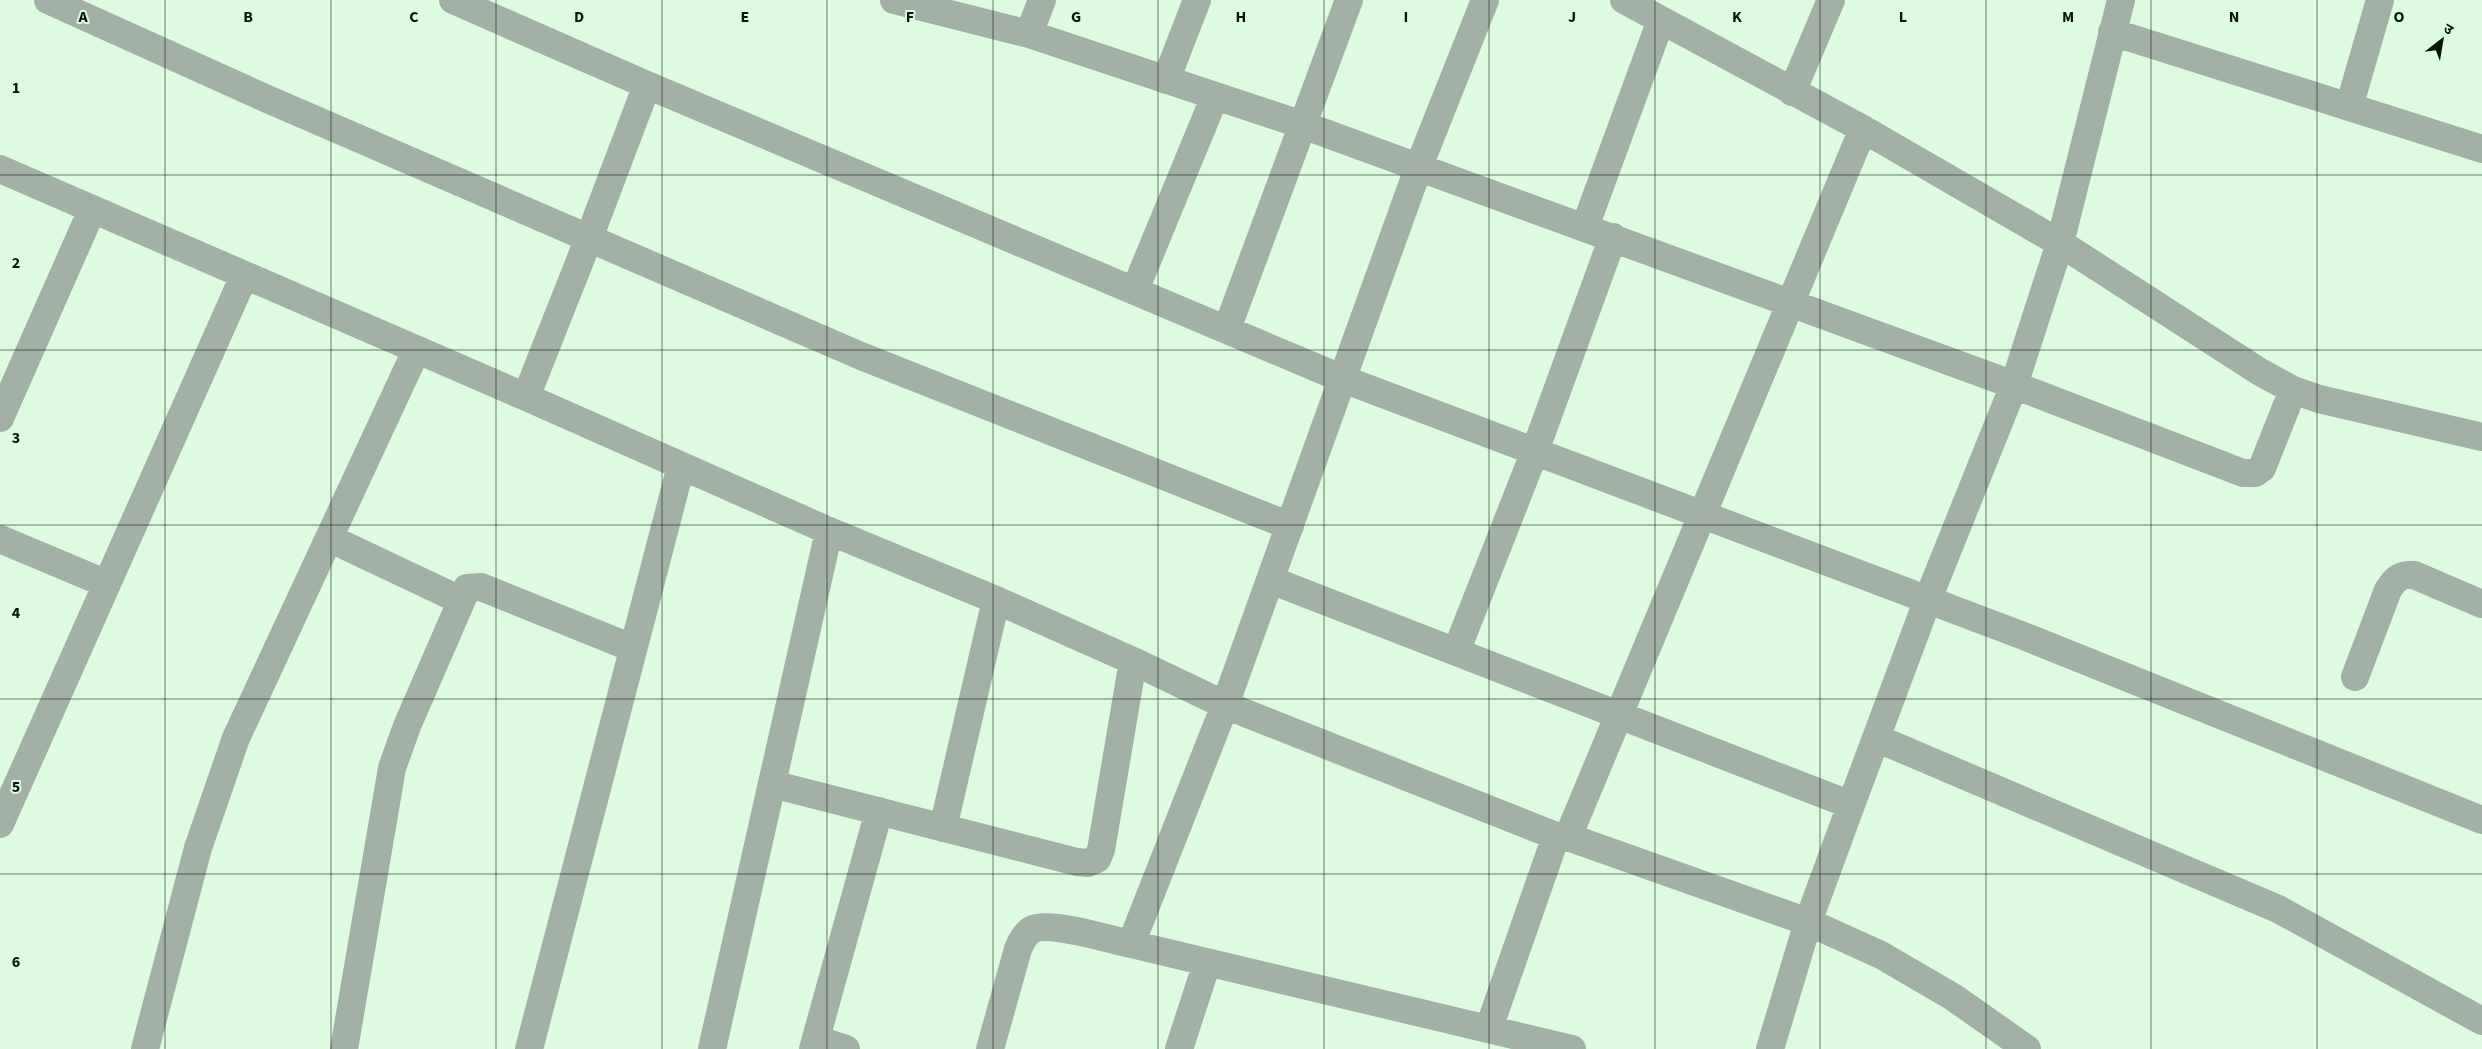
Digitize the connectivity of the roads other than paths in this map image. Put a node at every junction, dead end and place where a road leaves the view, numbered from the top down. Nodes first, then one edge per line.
1 (48, 0) edge
2 (453, 0) edge
3 (894, 0) edge
4 (1042, 0) edge
5 (1197, 0) edge
6 (1349, 0) edge
7 (1485, 0) edge
8 (1624, 0) edge
9 (1831, 0) edge
10 (2121, 0) edge
11 (2380, 0) edge
12 (1661, 20) junction
13 (2112, 32) junction
14 (1028, 34) junction
15 (1166, 80) junction
16 (647, 85) junction
17 (1792, 92) junction
18 (1215, 96) junction
19 (2349, 107) junction
20 (1303, 124) junction
21 (1862, 130) junction
22 (2482, 149) edge
23 (1419, 166) junction
24 (0, 169) edge
25 (92, 210) junction
26 (1585, 227) junction
27 (1613, 237) junction
28 (589, 238) junction
29 (2060, 242) junction
30 (244, 276) junction
31 (1135, 290) junction
32 (1789, 302) junction
33 (1227, 329) junction
34 (416, 351) junction
35 (1343, 379) junction
36 (2014, 385) junction
37 (2293, 390) junction
38 (526, 396) junction
39 (0, 418) edge
40 (2482, 437) edge
41 (1534, 450) junction
42 (680, 466) junction
43 (1703, 514) junction
44 (1290, 526) junction
45 (829, 531) junction
46 (329, 538) junction
47 (0, 539) edge
48 (1271, 580) junction
49 (107, 584) junction
50 (1928, 599) junction
51 (460, 600) junction
52 (996, 600) junction
53 (2482, 604) edge
54 (632, 648) junction
55 (1456, 652) junction
56 (1133, 661) junction
57 (2355, 677) dead end
58 (1225, 705) junction
59 (1620, 716) junction
60 (1876, 738) junction
61 (772, 784) junction
62 (1851, 805) junction
63 (879, 811) junction
64 (2482, 820) edge
65 (0, 824) edge
66 (943, 828) junction
67 (1562, 836) junction
68 (1808, 922) junction
69 (1131, 944) junction
70 (1207, 963) junction
71 (2482, 1022) edge
72 (1489, 1028) junction
73 (814, 1044) edge
74 (145, 1049) edge
75 (344, 1049) edge
76 (529, 1049) edge
77 (712, 1049) edge
78 (846, 1049) edge
79 (990, 1049) edge
80 (1179, 1049) edge
81 (1572, 1049) edge
82 (1770, 1049) edge
83 (2027, 1049) edge

1 - 28 street
2 - 16 street
3 - 14 street
4 - 14 street
5 - 15 street
6 - 20 street
7 - 23 street
8 - 12 street
9 - 17 street
10 - 13 street
11 - 19 street
12 - 17 street
12 - 26 street
13 - 19 street
13 - 29 street
14 - 15 street
15 - 18 street
16 - 28 street
16 - 31 street
17 - 21 street
18 - 20 street
18 - 31 street
19 - 22 street
20 - 23 street
20 - 33 street
21 - 29 street
21 - 32 street
23 - 26 street
23 - 35 street
24 - 25 street
25 - 30 street
25 - 39 street
26 - 27 street
27 - 32 street
27 - 41 street
28 - 38 street
28 - 44 street
29 - 36 street
29 - 37 street
30 - 34 street
30 - 49 street
31 - 33 street
32 - 36 street
32 - 43 street
33 - 35 street
34 - 38 street
34 - 46 street
35 - 41 street
35 - 44 street
36 - 37 street
36 - 50 street
37 - 40 street
38 - 42 street
41 - 43 street
41 - 55 street
42 - 45 street
42 - 54 street
43 - 50 street
43 - 59 street
44 - 48 street
45 - 52 street
45 - 61 street
46 - 51 street
46 - 74 street
47 - 49 street
48 - 55 street
48 - 58 street
49 - 65 street
50 - 60 street
50 - 64 street
51 - 54 street
51 - 75 street
52 - 56 street
52 - 66 street
53 - 57 street
54 - 76 street
55 - 59 street
56 - 58 street
56 - 66 street
58 - 67 street
58 - 69 street
59 - 62 street
59 - 67 street
60 - 62 street
60 - 71 street
61 - 63 street
61 - 77 street
62 - 68 street
63 - 66 street
63 - 73 street
67 - 68 street
67 - 72 street
68 - 82 street
68 - 83 street
69 - 70 street
69 - 79 street
70 - 72 street
70 - 80 street
72 - 81 street
73 - 78 street

